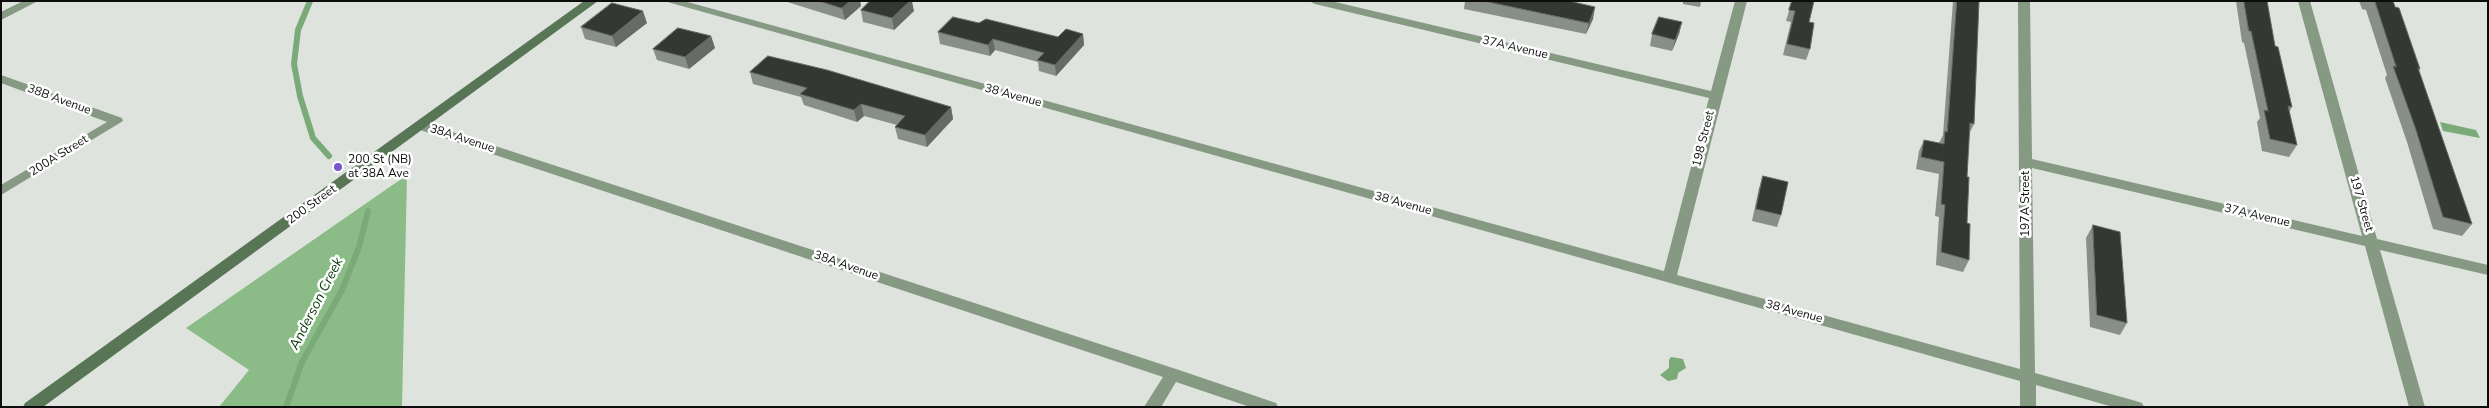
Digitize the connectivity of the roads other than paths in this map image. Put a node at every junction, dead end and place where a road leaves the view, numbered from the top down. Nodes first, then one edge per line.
1 (32, 1) edge
2 (592, 1) edge
3 (670, 1) edge
4 (1315, 1) edge
5 (1741, 1) edge
6 (2024, 1) edge
7 (2304, 1) edge
8 (1, 17) edge
9 (1, 79) edge
10 (1715, 96) junction
11 (117, 120) joint
12 (422, 126) junction
13 (2026, 162) junction
14 (1, 191) edge
15 (2372, 243) junction
16 (2488, 270) edge
17 (1668, 278) junction
18 (1173, 374) junction
19 (2026, 376) junction
20 (31, 407) edge
21 (1152, 407) edge
22 (1270, 407) edge
23 (2028, 407) edge
24 (2136, 407) edge
25 (2417, 407) edge

1 - 8 street
2 - 12 main road, 200 Street
3 - 17 street, 38 Avenue
4 - 10 street, 37A Avenue
5 - 10 street, 198 Street
6 - 13 street, 197A Street
7 - 15 street, 197 Street
9 - 11 street, 38B Avenue
10 - 17 street, 198 Street
11 - 14 street, 200A Street
12 - 18 street, 38A Avenue
12 - 20 main road, 200 Street
13 - 15 street, 37A Avenue
13 - 19 street, 197A Street
15 - 16 street, 37A Avenue
15 - 25 street, 197 Street
17 - 19 street, 38 Avenue
18 - 21 street
18 - 22 street, 38A Avenue
19 - 23 street, 197A Street
19 - 24 street, 38 Avenue

